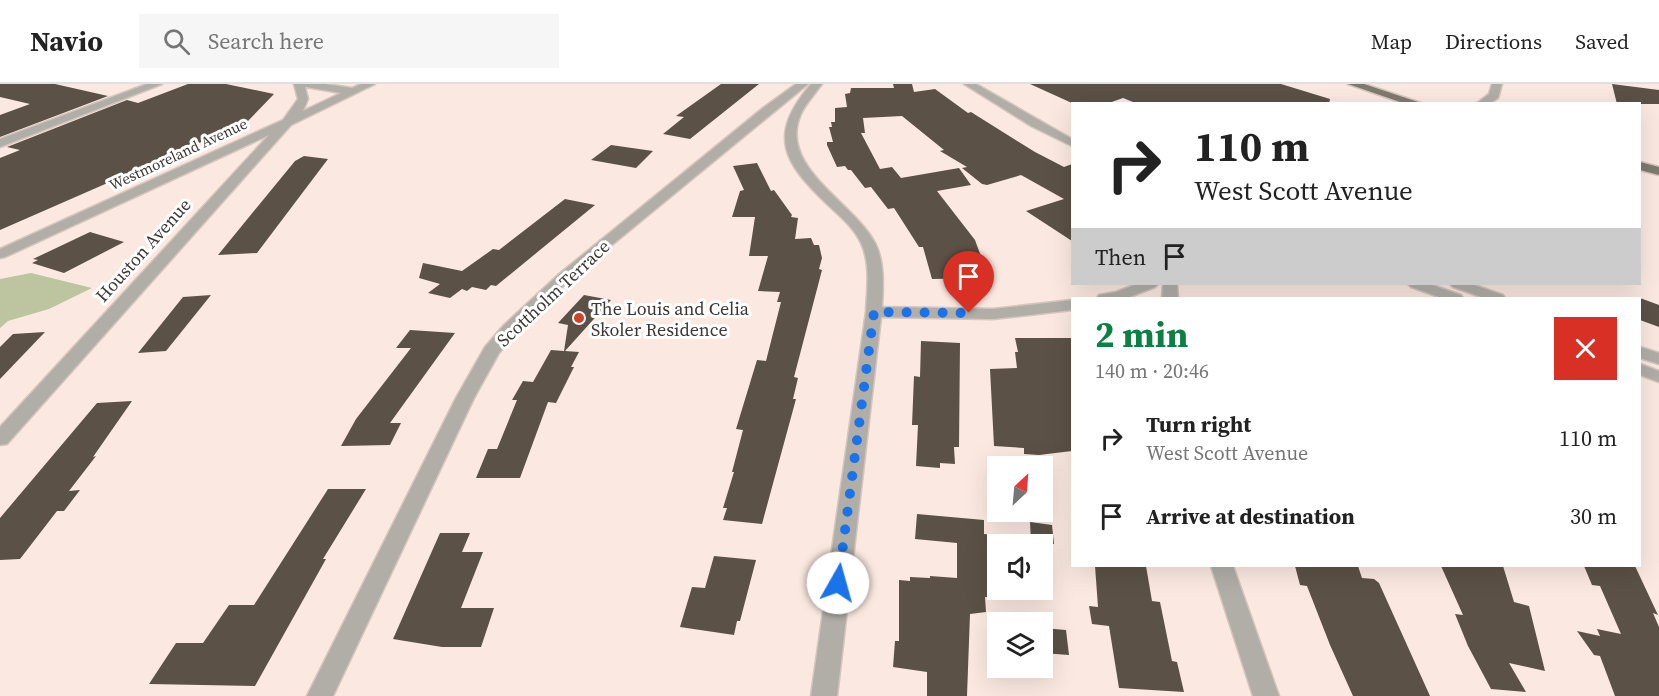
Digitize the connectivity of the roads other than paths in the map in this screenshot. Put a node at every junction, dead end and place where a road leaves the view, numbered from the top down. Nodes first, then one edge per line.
1 (157, 84) edge
2 (299, 84) edge
3 (306, 84) edge
4 (370, 84) edge
5 (803, 84) edge
6 (816, 84) edge
7 (969, 84) edge
8 (991, 84) edge
9 (1353, 84) edge
10 (1497, 84) edge
11 (354, 92) junction
12 (1412, 102) edge
13 (1484, 102) edge
14 (286, 122) junction
15 (1071, 129) edge
16 (0, 142) edge
17 (1071, 142) edge
18 (1641, 166) edge
19 (1659, 171) edge
20 (0, 254) edge
21 (1147, 285) edge
22 (1419, 285) edge
23 (1461, 285) edge
24 (1112, 297) edge
25 (1452, 297) edge
26 (1494, 297) edge
27 (1071, 304) edge
28 (874, 312) junction
29 (1641, 352) edge
30 (1659, 359) edge
31 (1641, 369) edge
32 (1659, 377) edge
33 (0, 439) edge
34 (1222, 567) edge
35 (320, 696) edge
36 (824, 696) edge
37 (1266, 696) edge

1 - 16 street
2 - 14 street, Houston Avenue
3 - 11 street
4 - 11 street, Westmoreland Avenue
5 - 35 street, Scottholm Terrace
6 - 28 street
7 - 17 street
8 - 15 street
9 - 12 main road
10 - 13 street
11 - 14 street, Westmoreland Avenue
14 - 20 street, Westmoreland Avenue
14 - 33 street, Houston Avenue
18 - 19 main road
21 - 24 street
22 - 25 street
23 - 26 street
27 - 28 street
28 - 36 street
29 - 30 street
31 - 32 street
34 - 37 street

